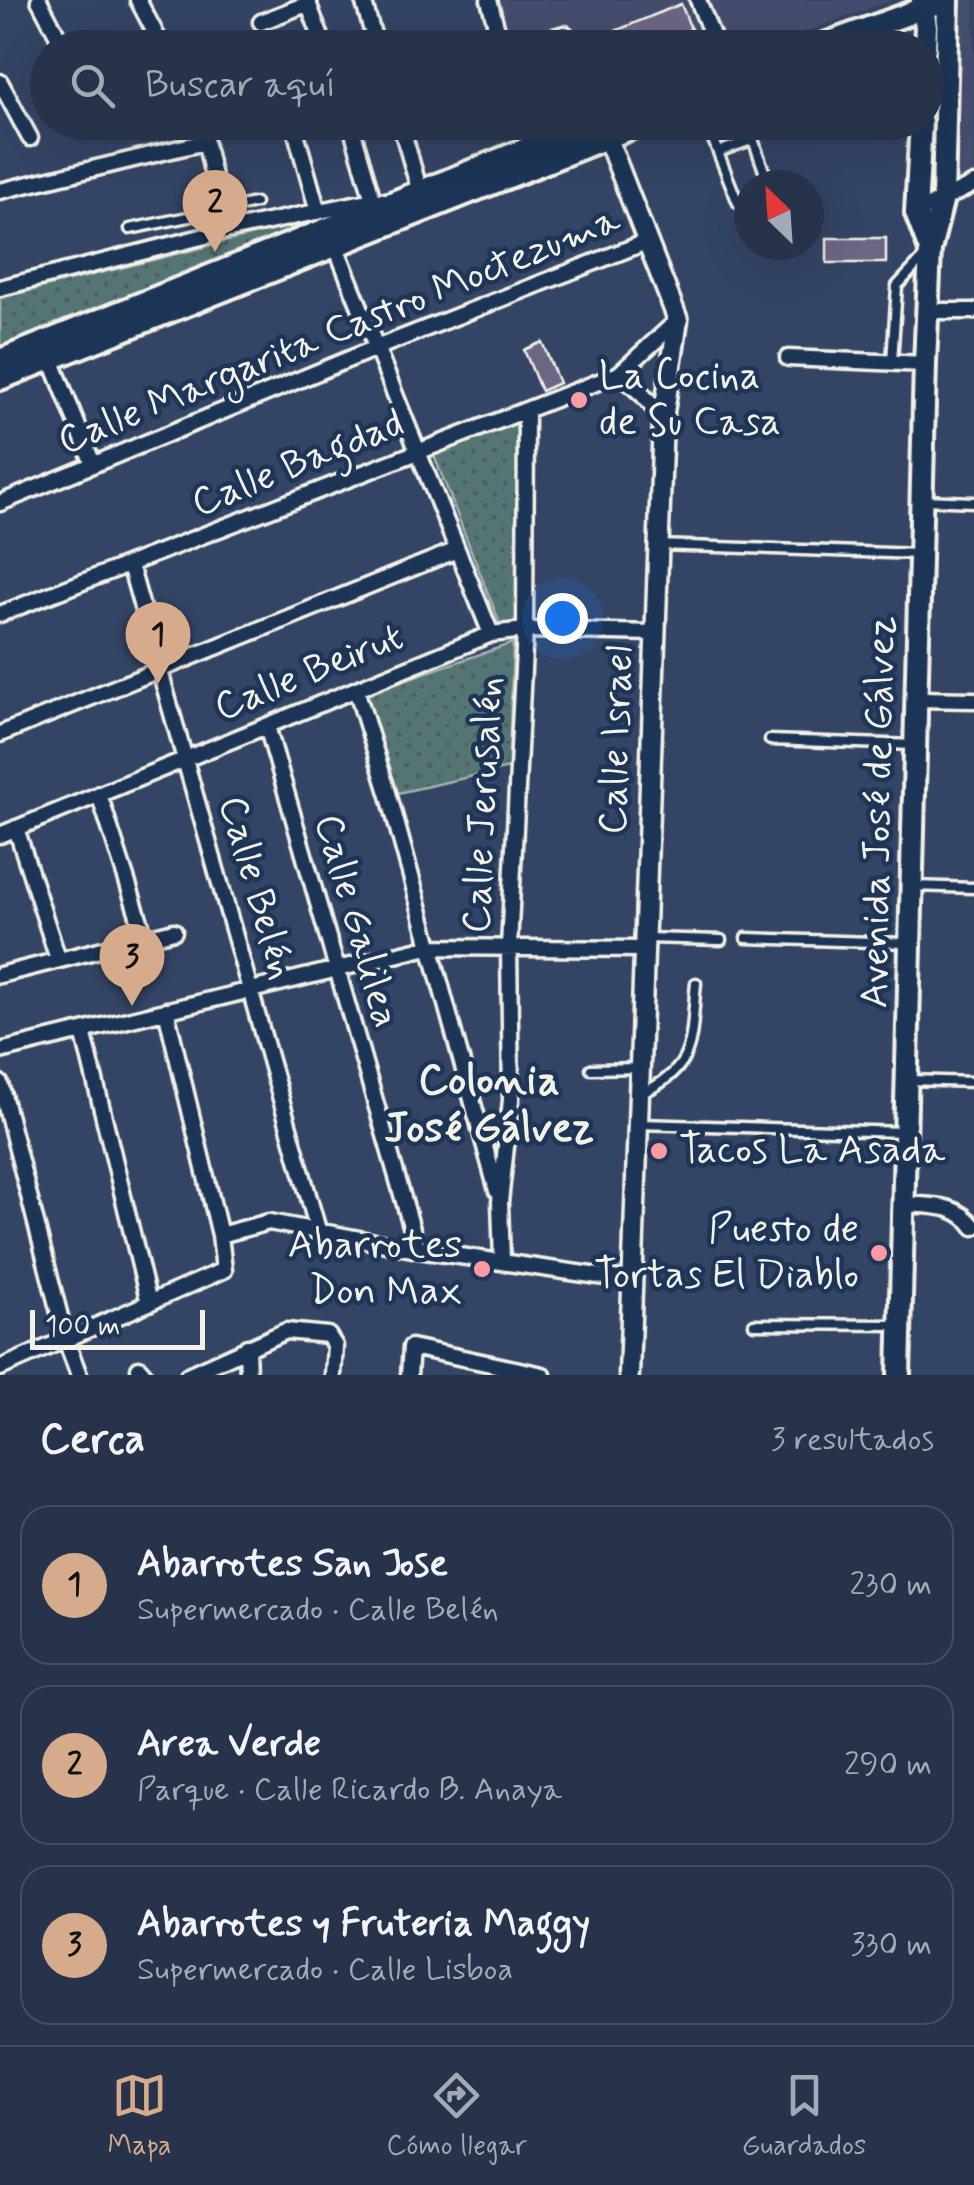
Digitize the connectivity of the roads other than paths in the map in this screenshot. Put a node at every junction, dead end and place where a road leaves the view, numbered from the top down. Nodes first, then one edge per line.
1 (39, 0) edge
2 (138, 0) edge
3 (363, 0) edge
4 (489, 0) edge
5 (698, 0) edge
6 (947, 0) edge
7 (308, 2) edge
8 (922, 4) edge
9 (261, 22) dead end
10 (55, 30) edge
11 (154, 30) edge
12 (318, 30) edge
13 (372, 30) edge
14 (497, 30) edge
15 (710, 30) edge
16 (866, 30) edge
17 (924, 30) edge
18 (0, 82) edge
19 (30, 138) dead end
20 (298, 140) edge
21 (355, 140) edge
22 (405, 140) edge
23 (566, 140) edge
24 (571, 140) edge
25 (605, 140) edge
26 (713, 140) edge
27 (751, 140) edge
28 (754, 140) edge
29 (920, 140) edge
30 (204, 142) joint
31 (718, 152) junction
32 (764, 170) edge
33 (974, 184) edge
34 (0, 191) edge
35 (420, 192) junction
36 (734, 193) edge
37 (943, 198) junction
38 (373, 200) junction
39 (255, 203) dead end
40 (399, 211) junction
41 (220, 212) junction
42 (318, 212) junction
43 (916, 213) junction
44 (130, 230) dead end
45 (225, 231) junction
46 (646, 242) junction
47 (336, 247) junction
48 (930, 250) junction
49 (0, 288) edge
50 (927, 310) junction
51 (974, 312) edge
52 (678, 320) junction
53 (376, 348) junction
54 (50, 358) junction
55 (788, 358) dead end
56 (0, 360) edge
57 (892, 362) junction
58 (925, 364) junction
59 (619, 374) junction
60 (0, 379) edge
61 (526, 411) junction
62 (662, 419) junction
63 (418, 452) junction
64 (93, 464) junction
65 (922, 500) junction
66 (0, 502) edge
67 (974, 502) edge
68 (658, 546) junction
69 (457, 550) junction
70 (920, 554) junction
71 (130, 565) junction
72 (0, 614) edge
73 (525, 630) junction
74 (655, 633) junction
75 (491, 634) junction
76 (160, 671) junction
77 (356, 689) junction
78 (915, 699) junction
79 (974, 700) edge
80 (267, 726) junction
81 (0, 734) edge
82 (770, 740) dead end
83 (915, 745) junction
84 (186, 759) junction
85 (100, 794) junction
86 (16, 828) junction
87 (0, 835) edge
88 (912, 886) junction
89 (974, 888) edge
90 (174, 931) dead end
91 (145, 937) junction
92 (746, 938) dead end
93 (722, 940) dead end
94 (912, 943) junction
95 (645, 944) junction
96 (428, 947) junction
97 (509, 948) junction
98 (58, 959) junction
99 (336, 969) junction
100 (0, 974) edge
101 (696, 983) dead end
102 (252, 990) junction
103 (166, 1010) junction
104 (82, 1031) junction
105 (0, 1051) edge
106 (640, 1068) junction
107 (590, 1070) dead end
108 (908, 1080) junction
109 (974, 1082) edge
110 (0, 1083) edge
111 (640, 1094) junction
112 (639, 1124) junction
113 (906, 1132) junction
114 (500, 1202) junction
115 (904, 1204) junction
116 (974, 1228) edge
117 (318, 1230) junction
118 (220, 1234) junction
119 (418, 1250) junction
120 (502, 1261) junction
121 (633, 1281) junction
122 (149, 1303) junction
123 (754, 1324) dead end
124 (901, 1325) junction
125 (66, 1340) junction
126 (247, 1347) junction
127 (0, 1368) edge
128 (77, 1372) edge
129 (188, 1375) edge
130 (248, 1375) edge
131 (333, 1375) edge
132 (408, 1375) edge
133 (543, 1375) edge
134 (629, 1375) edge
135 (899, 1375) edge

1 - 10 street
2 - 11 street
3 - 13 street
4 - 14 street
5 - 15 street
6 - 8 main road
6 - 37 main road, Avenida José de Gálvez
7 - 9 street
7 - 12 street
8 - 16 main road
8 - 17 main road
18 - 19 street
20 - 42 street
21 - 38 street
22 - 35 street
23 - 35 main road
24 - 40 main road
25 - 46 street
26 - 31 lane
27 - 31 lane
28 - 32 lane
29 - 43 main road, Avenida José de Gálvez
30 - 34 street
30 - 41 street
31 - 36 lane
33 - 37 street
35 - 40 main road
37 - 43 street
37 - 48 main road, Avenida José de Gálvez
38 - 40 street
38 - 42 street
39 - 41 lane
40 - 47 main road
40 - 56 main road
41 - 44 lane
41 - 45 street
42 - 45 street
43 - 48 main road, Avenida José de Gálvez
45 - 49 street
46 - 52 street
46 - 53 street, Calle Margarita Castro Moctezuma
47 - 53 street
47 - 54 main road
48 - 50 main road, Avenida José de Gálvez
48 - 57 lane
50 - 51 street
50 - 58 main road, Avenida José de Gálvez
52 - 59 street, Calle Bagdad
52 - 62 street, Calle Israel
53 - 63 street
53 - 64 street, Calle Margarita Castro Moctezuma
54 - 60 main road
54 - 64 street
55 - 57 street
57 - 58 street
58 - 65 main road, Avenida José de Gálvez
59 - 61 street, Calle Bagdad
59 - 62 street
61 - 63 street, Calle Bagdad
61 - 73 street, Calle Jerusalén
62 - 68 street, Calle Israel
63 - 69 street
63 - 71 street, Calle Bagdad
64 - 66 street, Calle Margarita Castro Moctezuma
65 - 67 lane
65 - 70 main road, Avenida José de Gálvez
68 - 70 lane
68 - 74 street, Calle Israel
69 - 75 street
69 - 76 street
70 - 78 main road, Avenida José de Gálvez
71 - 72 street, Calle Bagdad
71 - 76 street, Calle Belén
73 - 74 street, Calle Beirut
73 - 75 street, Calle Beirut
73 - 97 street, Calle Jerusalén
74 - 95 street, Calle Israel
75 - 77 street, Calle Beirut
76 - 81 street
76 - 84 street, Calle Belén
77 - 80 street, Calle Beirut
77 - 96 street
78 - 79 street
78 - 83 main road, Avenida José de Gálvez
80 - 84 street, Calle Beirut
80 - 99 street, Calle Galilea
82 - 83 lane
83 - 88 main road, Avenida José de Gálvez
84 - 85 street, Calle Beirut
84 - 102 street, Calle Belén
85 - 86 street, Calle Beirut
85 - 91 street
86 - 87 street, Calle Beirut
86 - 98 street
88 - 89 lane
88 - 94 main road, Avenida José de Gálvez
90 - 91 street
91 - 98 street
92 - 94 lane
93 - 95 lane
94 - 108 main road, Avenida José de Gálvez
95 - 97 street
95 - 106 street, Calle Israel
96 - 97 street
96 - 99 street
96 - 114 street
97 - 114 street, Calle Jerusalén
98 - 100 street
99 - 102 street
99 - 119 street, Calle Galilea
101 - 111 lane
102 - 103 street
102 - 117 street, Calle Belén
103 - 104 street
103 - 118 street
104 - 105 street
104 - 122 street
106 - 107 lane
106 - 111 street, Calle Israel
108 - 109 lane
108 - 113 main road, Avenida José de Gálvez
110 - 125 street
111 - 112 street, Calle Israel
112 - 113 lane
112 - 121 street, Calle Israel
113 - 115 main road, Avenida José de Gálvez
114 - 120 street
115 - 116 street
115 - 124 main road, Avenida José de Gálvez
117 - 118 street
117 - 119 street
118 - 122 street
119 - 120 street
120 - 121 street
121 - 134 street, Calle Israel
122 - 125 street
123 - 124 lane
124 - 135 main road, Avenida José de Gálvez
125 - 127 street
125 - 128 street
126 - 129 street
126 - 130 street
126 - 131 street
132 - 133 street

